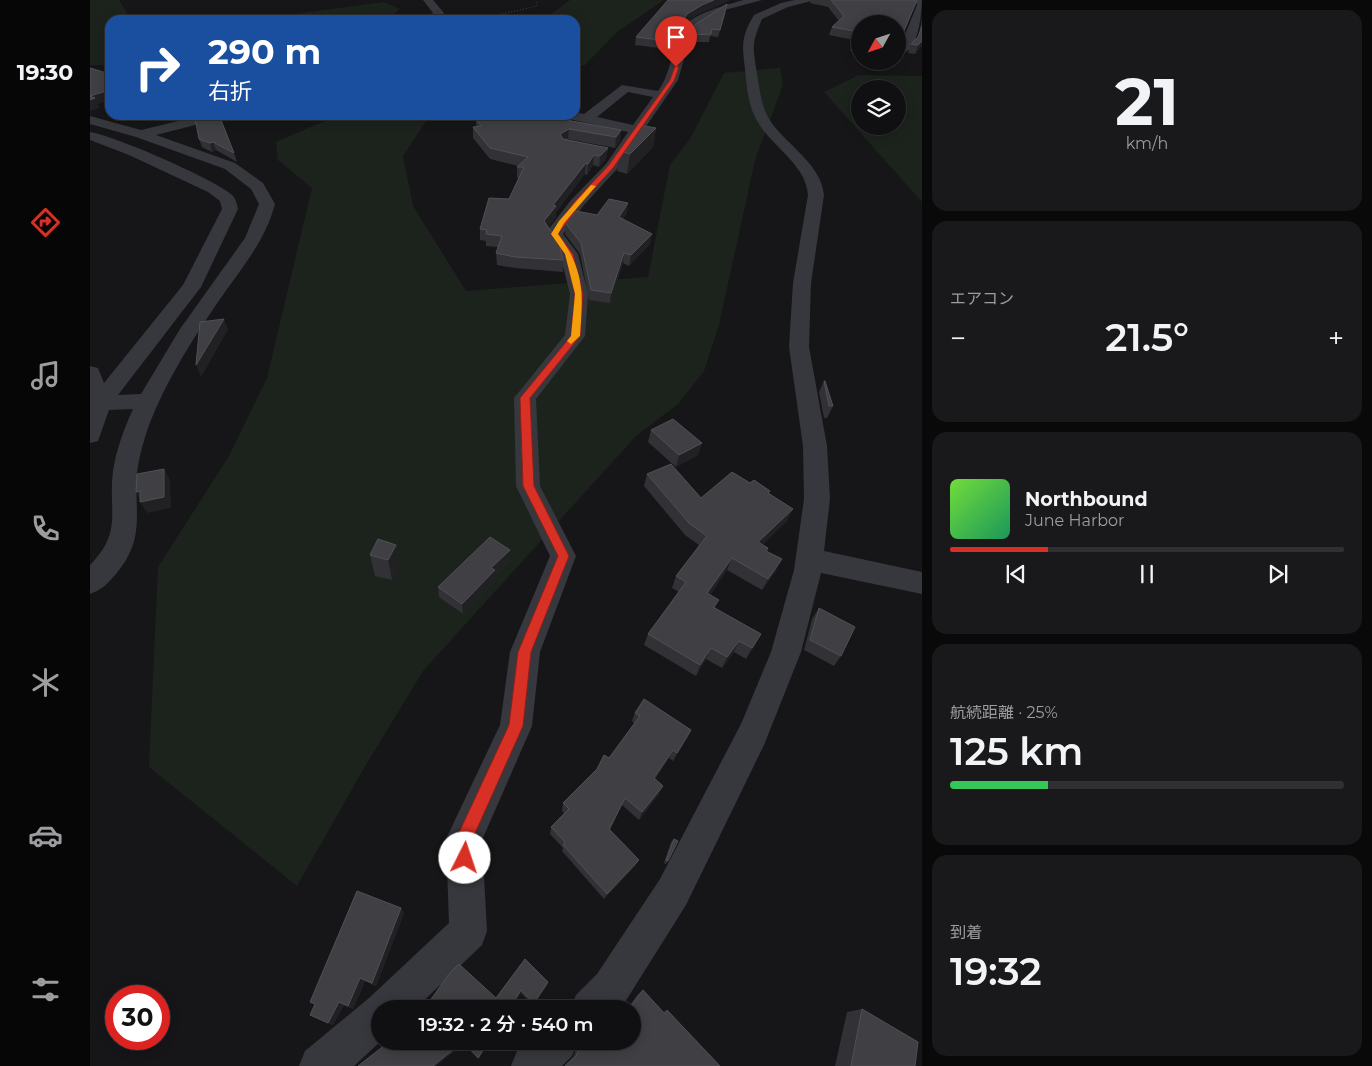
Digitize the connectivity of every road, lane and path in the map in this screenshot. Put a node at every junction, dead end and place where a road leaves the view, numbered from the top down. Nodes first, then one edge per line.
1 (428, 0) edge
2 (536, 0) edge
3 (758, 0) edge
4 (920, 0) edge
5 (806, 5) edge
6 (437, 15) edge
7 (502, 15) edge
8 (919, 22) edge
9 (906, 47) edge
10 (661, 95) junction
11 (105, 116) edge
12 (580, 118) edge
13 (586, 119) junction
14 (90, 120) edge
15 (199, 120) edge
16 (637, 130) junction
17 (141, 134) junction
18 (90, 136) edge
19 (90, 373) edge
20 (148, 401) junction
21 (100, 403) junction
22 (90, 435) edge
23 (124, 537) junction
24 (808, 559) junction
25 (90, 562) edge
26 (922, 583) edge
27 (90, 584) edge
28 (395, 1000) edge
29 (599, 1000) edge
30 (371, 1022) edge
31 (549, 1050) edge
32 (320, 1066) edge
33 (532, 1066) edge

1 - 6 street
2 - 7 path
3 - 10 street
4 - 8 street
5 - 24 street
8 - 9 street
10 - 13 street
10 - 16 street
11 - 14 street
12 - 13 street
13 - 16 street
14 - 17 street
15 - 17 street
16 - 28 street
17 - 20 street
18 - 21 street
19 - 21 street
20 - 21 street
20 - 23 street
21 - 22 street
23 - 25 street
23 - 27 street
24 - 26 street
24 - 29 street
30 - 32 street
31 - 33 street

